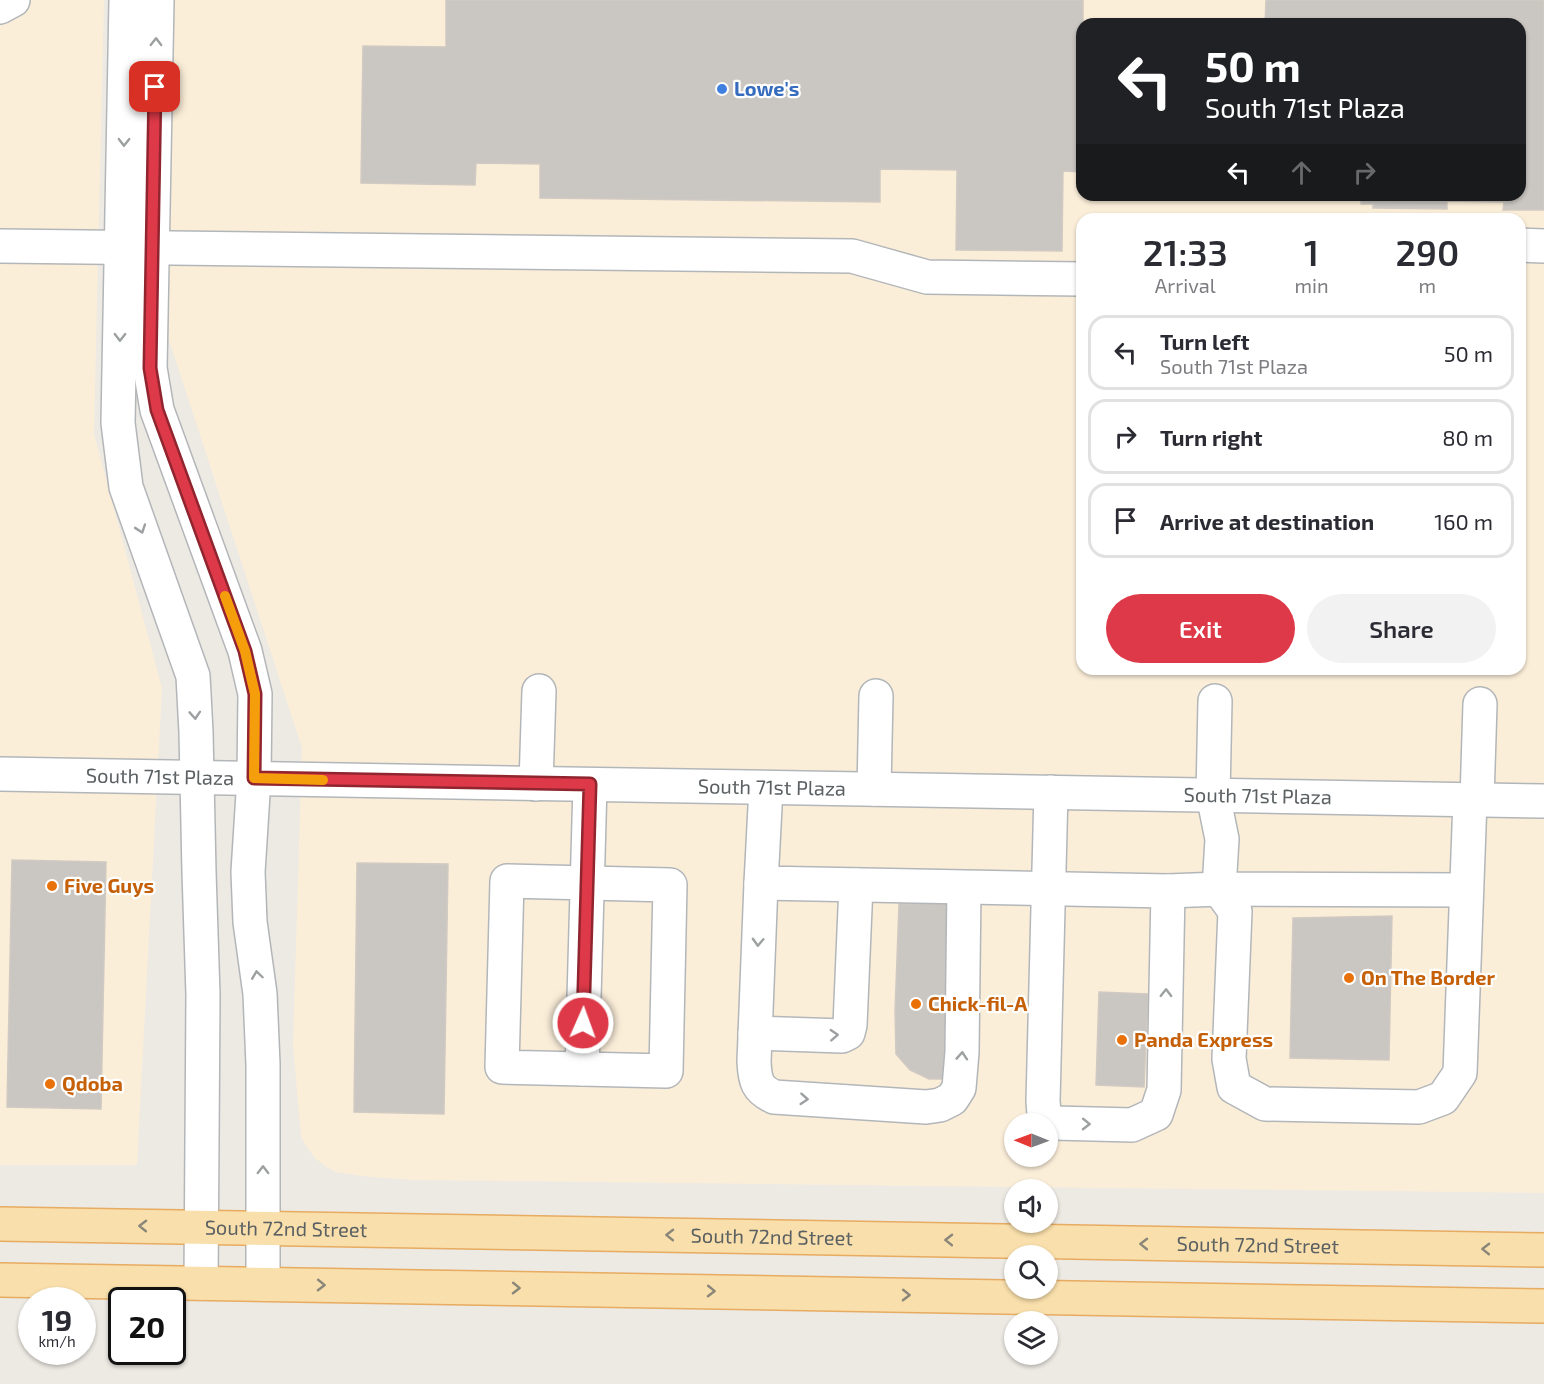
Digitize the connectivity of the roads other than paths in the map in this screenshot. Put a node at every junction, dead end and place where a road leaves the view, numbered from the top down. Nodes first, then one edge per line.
1 (13, 0) edge
2 (126, 0) edge
3 (157, 0) edge
4 (0, 7) edge
5 (1526, 245) edge
6 (0, 246) edge
7 (1544, 246) edge
8 (137, 248) junction
9 (1076, 279) edge
10 (539, 691) dead end
11 (876, 696) dead end
12 (1215, 700) dead end
13 (1480, 704) dead end
14 (0, 774) edge
15 (197, 777) junction
16 (254, 778) junction
17 (536, 784) junction
18 (590, 784) junction
19 (766, 788) junction
20 (874, 789) junction
21 (1051, 792) junction
22 (1213, 795) junction
23 (1474, 800) junction
24 (1544, 801) edge
25 (587, 883) junction
26 (761, 883) junction
27 (856, 885) junction
28 (964, 888) junction
29 (1220, 888) junction
30 (1048, 889) junction
31 (1466, 890) junction
32 (1168, 891) junction
33 (755, 1033) junction
34 (582, 1069) junction
35 (0, 1224) edge
36 (202, 1227) junction
37 (263, 1228) junction
38 (1544, 1250) edge
39 (0, 1280) edge
40 (201, 1284) junction
41 (263, 1284) junction
42 (1544, 1306) edge

1 - 4 street
2 -> 8 street
8 -> 3 street
5 - 7 street
6 - 8 street
8 - 9 street
8 -> 15 street
8 - 16 street
10 - 17 street
11 - 20 street
12 - 22 street
13 - 23 street
14 - 15 street, South 71st Plaza
15 - 16 street, South 71st Plaza
15 - 36 street
16 - 17 street, South 71st Plaza
37 -> 16 street
17 - 18 street, South 71st Plaza
18 - 19 street, South 71st Plaza
18 - 25 street
19 - 20 street, South 71st Plaza
19 - 26 street
20 - 21 street, South 71st Plaza
21 - 22 street, South 71st Plaza
21 - 30 street
22 - 23 street, South 71st Plaza
22 - 29 street
23 - 24 street, South 71st Plaza
23 - 31 street
25 - 34 street
25 - 34 street
25 - 34 street
26 - 27 street
26 -> 33 street
27 - 28 street
33 -> 27 street
28 - 30 street
33 -> 28 street
29 - 31 street
29 - 31 street
29 - 32 street
30 - 32 street
30 -> 32 street
36 -> 35 main road, South 72nd Street
36 - 37 main road, South 72nd Street
36 - 40 street
38 -> 37 main road, South 72nd Street
37 - 41 street
39 - 40 main road
40 - 41 main road
41 -> 42 main road

